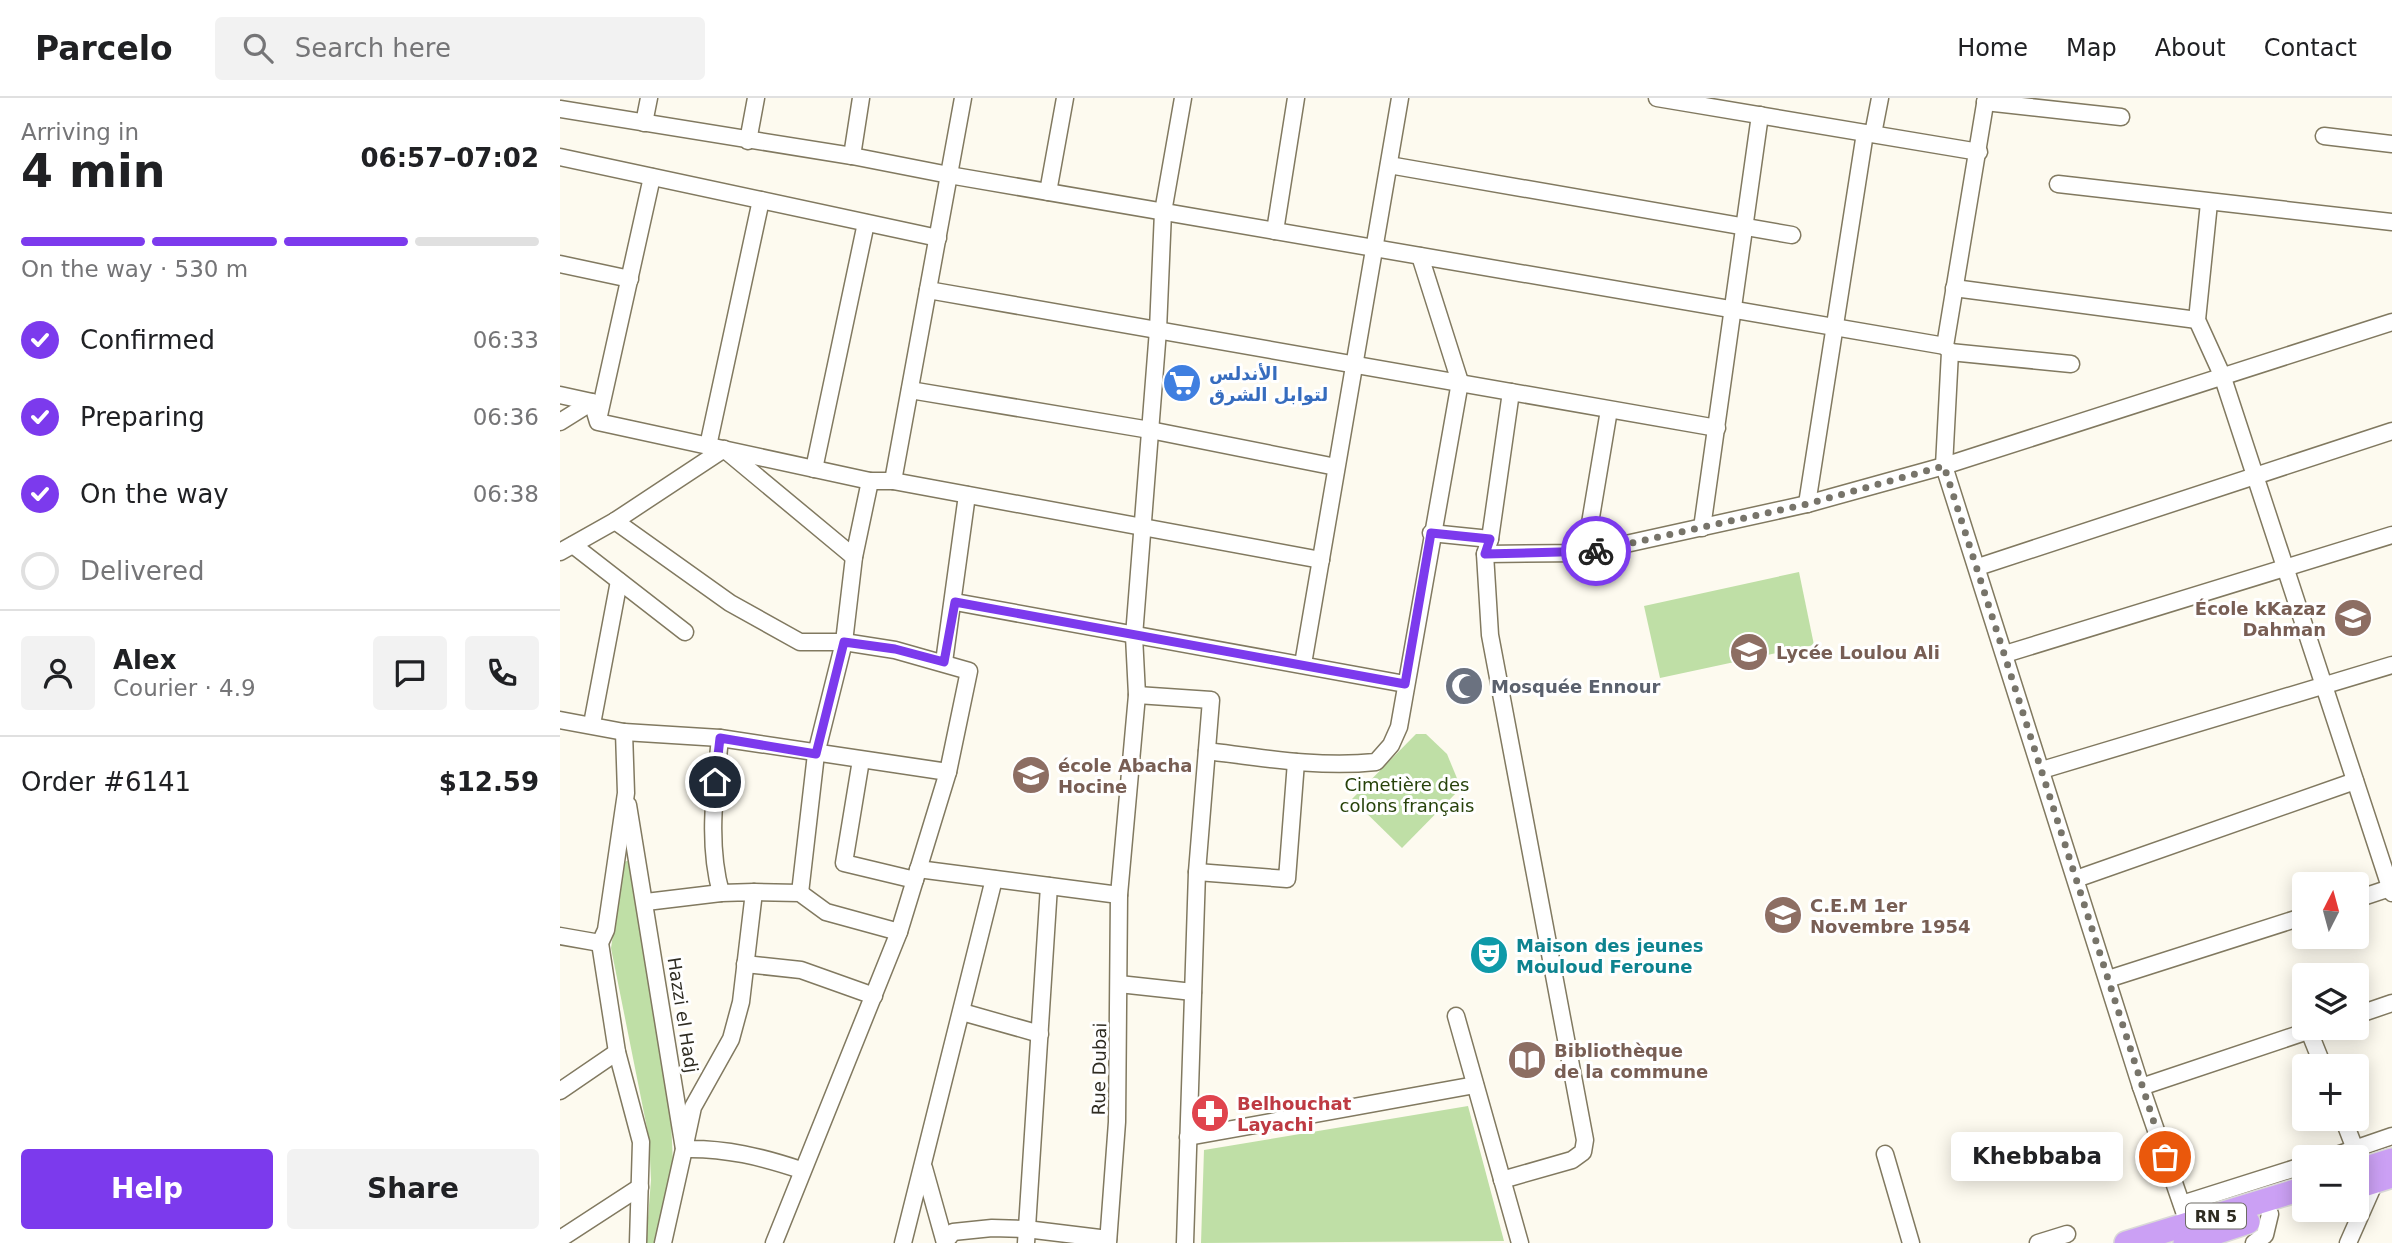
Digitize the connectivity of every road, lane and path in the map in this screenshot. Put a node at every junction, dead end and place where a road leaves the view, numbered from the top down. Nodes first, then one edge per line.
1 (649, 98) edge
2 (756, 98) edge
3 (861, 98) edge
4 (963, 98) edge
5 (1065, 98) edge
6 (1183, 98) edge
7 (1296, 98) edge
8 (1399, 98) edge
9 (1657, 98) edge
10 (1880, 98) edge
11 (1985, 100) edge
12 (1699, 101) edge
13 (560, 109) edge
14 (1760, 115) junction
15 (2121, 117) dead end
16 (644, 123) junction
17 (1869, 134) junction
18 (2324, 136) dead end
19 (748, 141) junction
20 (2392, 144) edge
21 (1979, 152) junction
22 (852, 156) junction
23 (560, 157) edge
24 (1389, 165) junction
25 (949, 175) junction
26 (652, 177) junction
27 (2058, 184) dead end
28 (1048, 192) junction
29 (761, 200) junction
30 (2209, 203) junction
31 (1163, 212) junction
32 (2392, 222) edge
33 (866, 223) junction
34 (1744, 225) junction
35 (1275, 231) junction
36 (1792, 235) dead end
37 (938, 238) junction
38 (1374, 248) junction
39 (1420, 256) junction
40 (560, 264) edge
41 (630, 279) junction
42 (1955, 288) junction
43 (928, 290) junction
44 (1732, 309) junction
45 (2197, 320) junction
46 (2392, 323) edge
47 (1835, 327) junction
48 (1158, 330) junction
49 (1948, 349) junction
50 (1354, 364) junction
51 (2071, 364) dead end
52 (2222, 375) junction
53 (1461, 382) junction
54 (910, 390) junction
55 (1511, 392) junction
56 (560, 395) edge
57 (592, 402) junction
58 (1609, 410) junction
59 (560, 422) edge
60 (598, 422) junction
61 (1717, 428) junction
62 (1150, 430) junction
63 (2392, 431) edge
64 (716, 448) junction
65 (1944, 466) junction
66 (1336, 467) junction
67 (814, 469) junction
68 (2256, 476) junction
69 (870, 481) junction
70 (893, 481) junction
71 (967, 495) junction
72 (1807, 504) junction
73 (615, 521) junction
74 (1143, 527) junction
75 (1702, 528) junction
76 (1431, 533) junction
77 (2392, 535) edge
78 (1488, 547) junction
79 (566, 549) edge
80 (1585, 553) junction
81 (854, 557) junction
82 (1321, 560) junction
83 (1978, 567) junction
84 (2285, 567) junction
85 (619, 581) junction
86 (955, 602) junction
87 (685, 632) dead end
88 (1134, 636) junction
89 (844, 642) junction
90 (2005, 654) junction
91 (944, 662) junction
92 (1303, 664) junction
93 (2392, 665) edge
94 (1405, 684) junction
95 (2324, 685) junction
96 (1137, 695) junction
97 (560, 720) edge
98 (592, 724) junction
99 (624, 732) junction
100 (720, 738) junction
101 (1206, 751) junction
102 (816, 754) junction
103 (861, 760) junction
104 (1296, 762) junction
105 (2042, 769) junction
106 (948, 772) junction
107 (2355, 781) junction
108 (626, 793) junction
109 (1197, 872) junction
110 (916, 875) junction
111 (994, 879) junction
112 (2076, 879) junction
113 (1049, 886) junction
114 (2391, 890) edge
115 (754, 892) junction
116 (721, 893) junction
117 (800, 894) junction
118 (1119, 895) junction
119 (2370, 896) edge
120 (646, 902) junction
121 (2292, 920) edge
122 (899, 932) junction
123 (560, 936) edge
124 (600, 943) junction
125 (745, 964) junction
126 (2108, 979) junction
127 (1119, 984) junction
128 (1193, 992) junction
129 (874, 996) junction
130 (2392, 1003) edge
131 (2369, 1011) edge
132 (962, 1012) junction
133 (1456, 1016) dead end
134 (1040, 1034) junction
135 (2292, 1037) edge
136 (617, 1052) junction
137 (1475, 1084) junction
138 (2141, 1087) junction
139 (560, 1091) edge
140 (2392, 1136) edge
141 (1188, 1137) junction
142 (684, 1149) junction
143 (1885, 1154) dead end
144 (2392, 1160) edge
145 (923, 1166) junction
146 (801, 1170) junction
147 (2369, 1170) edge
148 (2292, 1172) edge
149 (2369, 1172) edge
150 (1502, 1180) junction
151 (640, 1187) junction
152 (2292, 1193) edge
153 (2292, 1207) edge
154 (2270, 1214) junction
155 (2354, 1222) edge
156 (2185, 1231) edge
157 (2067, 1234) dead end
158 (1026, 1236) edge
159 (560, 1239) edge
160 (902, 1240) edge
161 (1108, 1241) edge
162 (638, 1243) edge
163 (663, 1243) edge
164 (774, 1243) edge
165 (945, 1243) edge
166 (1185, 1243) edge
167 (1520, 1243) edge
168 (1912, 1243) edge
169 (2038, 1243) edge
170 (2126, 1243) edge
171 (2254, 1243) edge
172 (2348, 1243) edge

1 - 16 street
2 - 19 street
3 - 22 street
4 - 25 street
5 - 28 street
6 - 31 street, Rue Dubai
7 - 35 street
8 - 24 street
9 - 12 street
10 - 17 street
11 - 15 street
11 - 21 street
12 - 14 street
13 - 16 street
14 - 17 street
14 - 34 street
16 - 19 street
17 - 21 street
17 - 47 street
18 - 20 street
19 - 22 street
21 - 42 street
22 - 25 street
23 - 26 street
24 - 34 street
24 - 38 street
25 - 28 street
25 - 37 street
26 - 29 street
26 - 41 street
27 - 30 street
28 - 31 street
29 - 33 street
29 - 64 street
30 - 32 street
30 - 45 street
31 - 35 street
31 - 48 street, Rue Dubai
33 - 37 street
33 - 67 street
34 - 36 street
34 - 44 street
35 - 38 street
37 - 43 street
38 - 39 street
38 - 50 street
39 - 44 street
39 - 53 street
40 - 41 street
41 - 60 street
42 - 45 street
42 - 49 street
43 - 48 street
43 - 54 street
44 - 47 street
44 - 61 street
45 - 52 street
46 - 52 street
47 - 49 street
47 - 72 street
48 - 50 street
48 - 62 street, Rue Dubai
49 - 51 street
49 - 65 street
50 - 53 street
50 - 66 street
52 - 65 street
52 - 68 street
53 - 55 street
53 - 76 street
54 - 62 street
54 - 70 street
55 - 58 street
55 - 78 street
56 - 57 street
57 - 59 street
57 - 60 street
58 - 61 street
58 - 80 street
60 - 64 street
61 - 75 street
62 - 66 street
62 - 74 street, Rue Dubai
63 - 68 street
64 - 67 street
64 - 73 street
64 - 81 street
65 - 72 street
65 - 83 street
66 - 82 street
67 - 69 street
68 - 83 street
68 - 84 street
69 - 70 street
69 - 81 street
70 - 71 street
71 - 74 street
71 - 86 street
72 - 75 street
73 - 79 street
73 - 89 street
74 - 82 street
74 - 88 street, Rue Dubai
75 - 80 street
76 - 78 street
76 - 94 street
77 - 84 street
78 - 80 street
78 - 150 street
79 - 85 street
81 - 89 street
82 - 92 street
83 - 90 street
84 - 90 street
84 - 95 street
85 - 87 street
85 - 98 street
86 - 88 street
86 - 91 street
88 - 92 street
88 - 96 street, Rue Dubai
89 - 91 street
89 - 102 street
90 - 105 street
91 - 106 street
92 - 94 street
93 - 95 street
94 - 104 street
95 - 105 street
95 - 107 street
96 - 101 street
96 - 118 street, Rue Dubai
97 - 98 street
98 - 99 street
99 - 100 street
99 - 108 street
100 - 102 street
100 - 116 street
101 - 104 street
101 - 109 street
102 - 103 street
102 - 117 street
103 - 106 street
103 - 110 street
104 - 109 street
105 - 112 street
106 - 110 street
107 - 112 street
107 - 114 street
108 - 120 street, Hazzi el Hadj
108 - 124 street
109 - 128 street
110 - 111 street
110 - 122 street
111 - 113 street
111 - 132 street
112 - 126 street
113 - 118 street
113 - 134 street
114 - 119 street
115 - 116 street
115 - 117 street
115 - 125 street
116 - 120 street
117 - 122 street
118 - 127 street, Rue Dubai
120 - 142 street, Hazzi el Hadj
121 - 126 street
122 - 129 street
123 - 124 street
124 - 136 street
125 - 129 street
125 - 142 street
126 - 138 street
127 - 128 street
127 - 161 street, Rue Dubai
128 - 141 street
129 - 146 street
130 - 131 street
132 - 134 street
132 - 145 street
133 - 137 street
134 - 158 street
135 - 138 street
136 - 139 street
136 - 151 street
137 - 141 street
137 - 150 street
138 - 156 street
140 - 147 street
141 - 166 street
142 - 146 street
142 - 163 street, Hazzi el Hadj
143 - 168 street
144 - 149 highway
145 - 160 street
145 - 165 street
146 - 164 street
148 - 156 street
150 - 167 street
151 - 159 street
151 - 162 street
152 - 156 highway, RN 5
153 - 154 highway, RN 5
154 - 156 highway, RN 5
154 - 171 street
155 - 172 street
156 - 170 highway, RN 5
157 - 169 street
158 - 161 street
158 - 165 street

